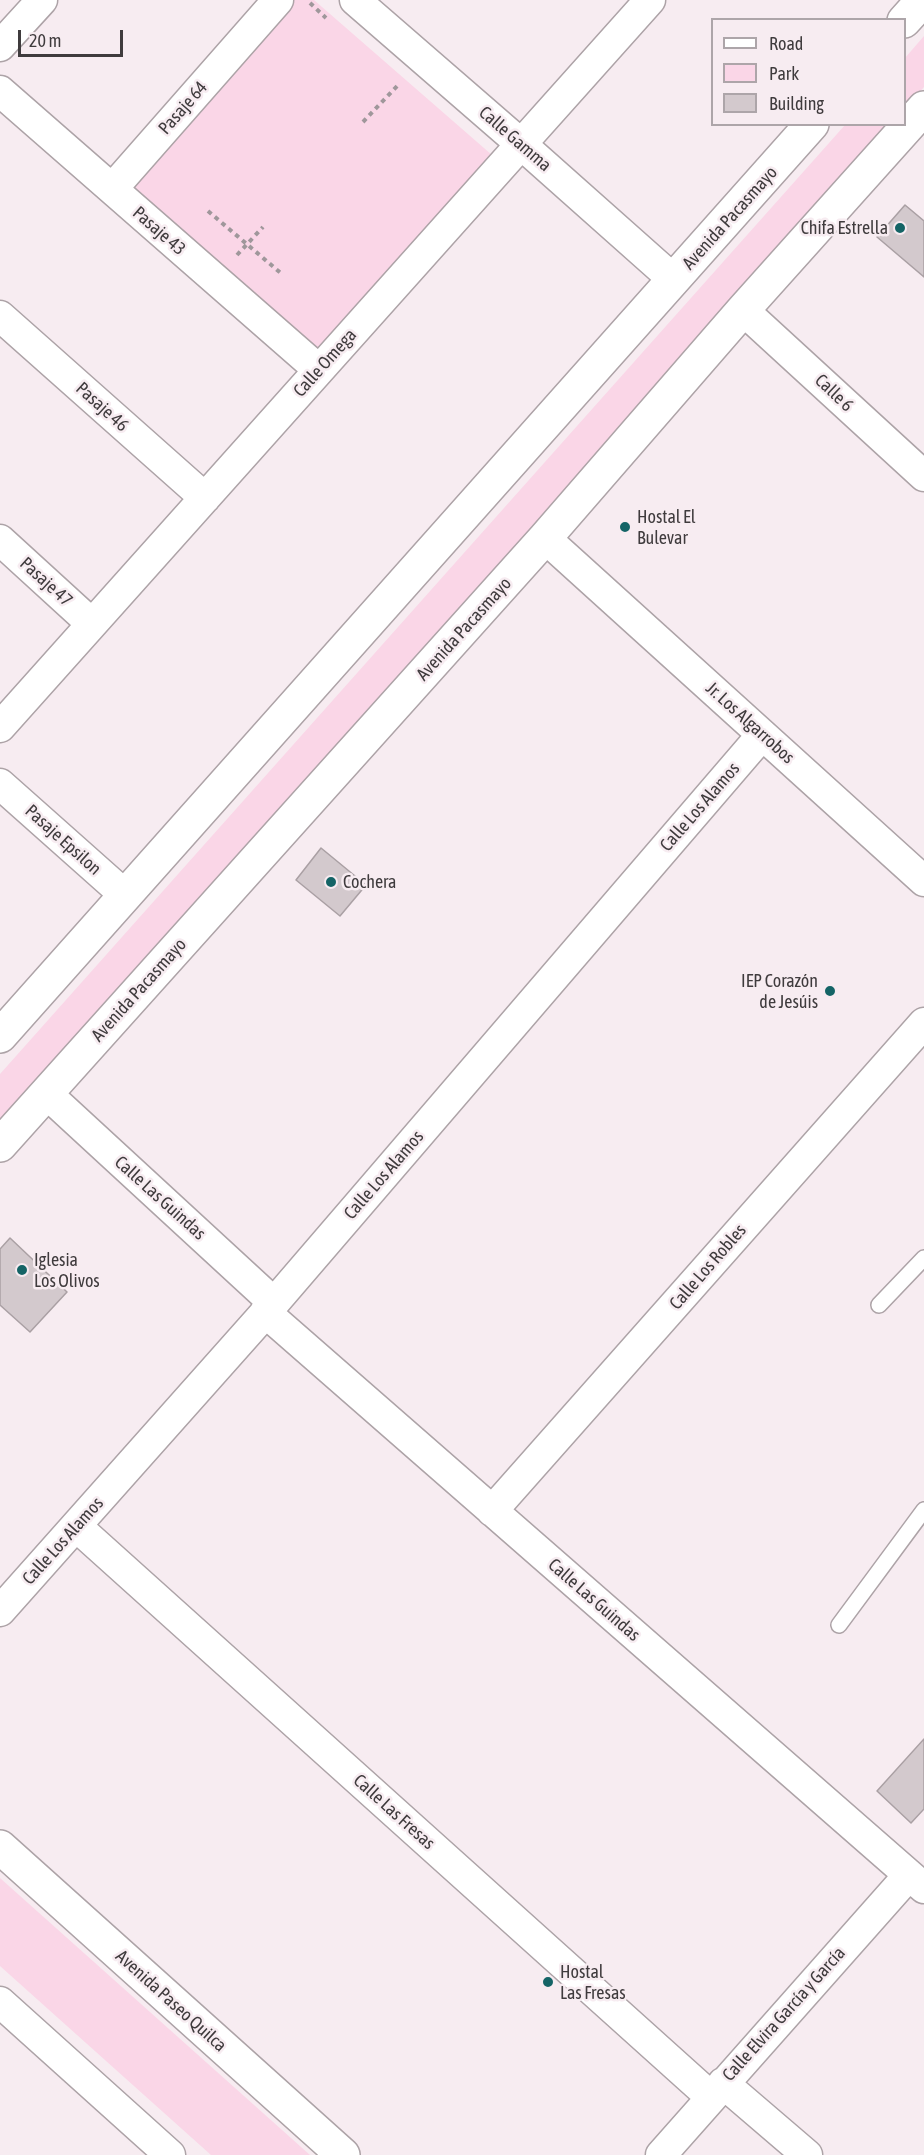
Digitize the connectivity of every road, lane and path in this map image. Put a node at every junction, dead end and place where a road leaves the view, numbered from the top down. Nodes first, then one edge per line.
1 (42, 0) edge
2 (278, 0) edge
3 (355, 0) edge
4 (923, 0) edge
5 (640, 3) edge
6 (906, 19) edge
7 (0, 46) edge
8 (399, 84) dead end
9 (0, 91) edge
10 (924, 108) edge
11 (363, 122) dead end
12 (810, 126) edge
13 (522, 144) junction
14 (112, 189) junction
15 (208, 211) dead end
16 (263, 227) dead end
17 (247, 244) junction
18 (234, 257) dead end
19 (283, 275) dead end
20 (674, 280) junction
21 (743, 309) junction
22 (0, 316) edge
23 (319, 370) junction
24 (924, 476) edge
25 (205, 498) junction
26 (545, 538) junction
27 (0, 540) edge
28 (92, 624) junction
29 (0, 727) edge
30 (762, 735) junction
31 (0, 784) edge
32 (924, 881) edge
33 (126, 896) junction
34 (924, 1023) edge
35 (0, 1036) edge
36 (46, 1093) junction
37 (0, 1145) edge
38 (924, 1258) edge
39 (879, 1305) dead end
40 (270, 1307) junction
41 (924, 1510) edge
42 (492, 1511) junction
43 (76, 1526) junction
44 (0, 1611) edge
45 (839, 1625) dead end
46 (0, 1847) edge
47 (916, 1881) edge
48 (0, 2002) edge
49 (717, 2090) junction
50 (170, 2155) edge
51 (343, 2155) edge
52 (661, 2155) edge
53 (807, 2155) edge

1 - 7 street
2 - 14 street, Pasaje 64
3 - 13 street, Calle Gamma
4 - 6 main road
5 - 13 street, Calle Omega
8 - 11 path
9 - 14 street, Pasaje 43
10 - 21 main road, Avenida Pacasmayo
12 - 20 main road, Avenida Pacasmayo
13 - 20 street, Calle Gamma
13 - 23 street, Calle Omega
14 - 23 street, Pasaje 43
15 - 17 path
16 - 17 path
17 - 18 path
17 - 19 path
20 - 33 main road, Avenida Pacasmayo
21 - 24 street, Calle 6
21 - 26 main road, Avenida Pacasmayo
22 - 25 street, Pasaje 46
23 - 25 street, Calle Omega
25 - 28 street, Calle Omega
26 - 30 street, Jr. Los Algarrobos
26 - 36 main road, Avenida Pacasmayo
27 - 28 street, Pasaje 47
28 - 29 street, Calle Omega
30 - 32 street, Jr. Los Algarrobos
30 - 40 street, Calle Los Alamos
31 - 33 street, Pasaje Epsilon
33 - 35 main road, Avenida Pacasmayo
34 - 42 street, Calle Los Robles
36 - 37 main road, Avenida Pacasmayo
36 - 40 street, Calle Las Guindas
38 - 39 lane
40 - 42 street, Calle Las Guindas
40 - 43 street, Calle Los Alamos
41 - 45 lane
42 - 47 street, Calle Las Guindas
43 - 44 street, Calle Los Alamos
43 - 49 street, Calle Las Fresas
46 - 51 main road, Avenida Paseo Quilca
47 - 49 street, Calle Elvira García y García
48 - 50 street
49 - 52 street, Calle Elvira García y García
49 - 53 street, Calle Las Fresas

